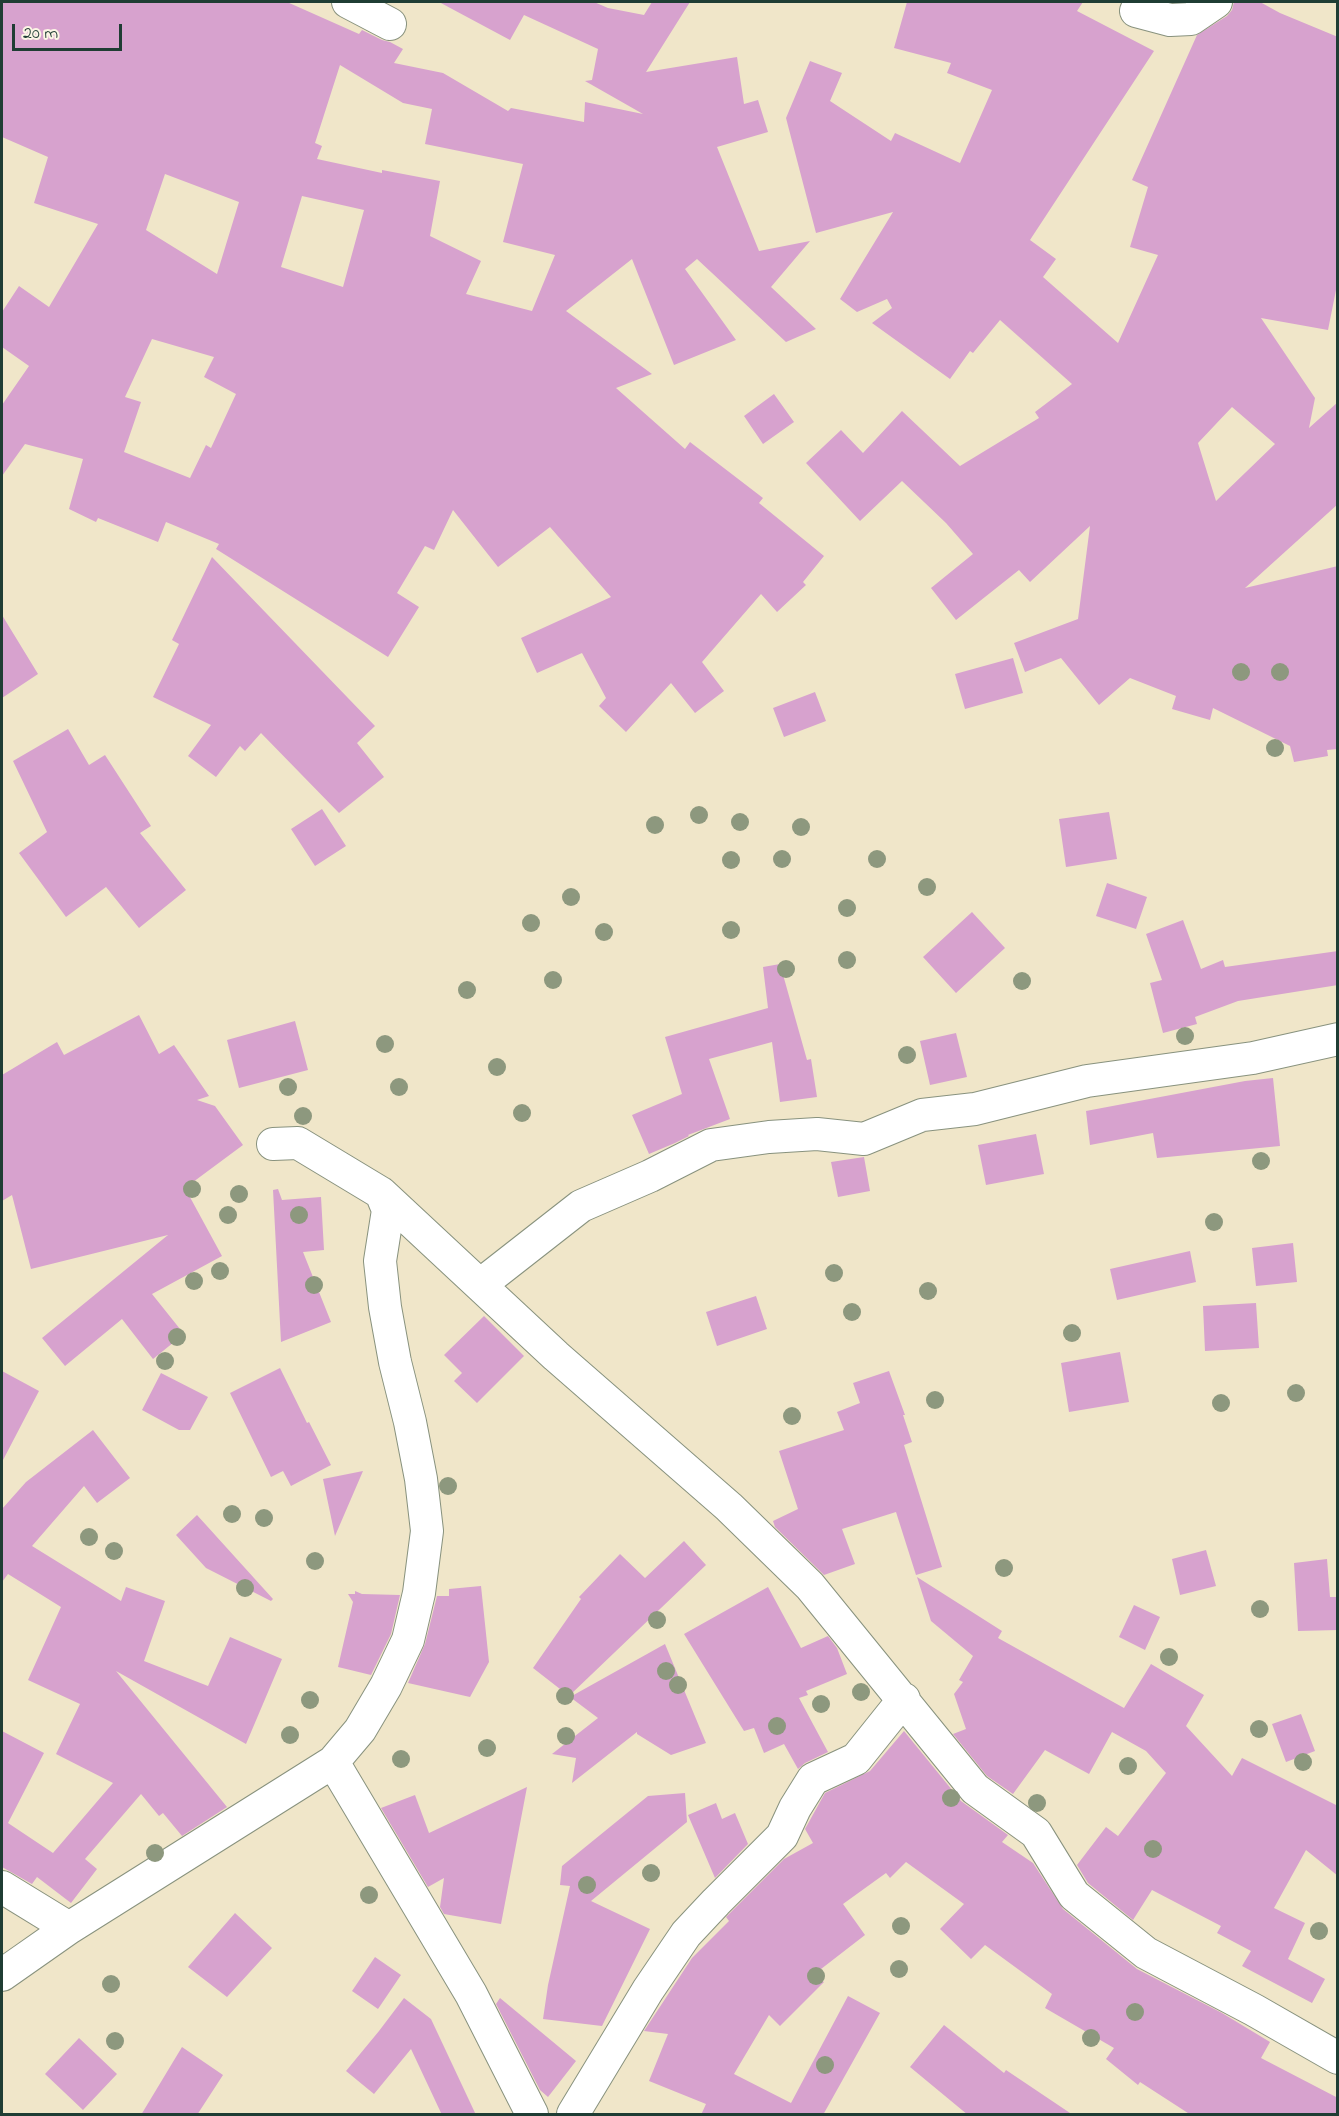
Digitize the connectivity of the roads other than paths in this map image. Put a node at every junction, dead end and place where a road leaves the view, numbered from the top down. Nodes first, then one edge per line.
1 (348, 2) edge
2 (1216, 2) edge
3 (1136, 11) dead end
4 (390, 24) dead end
5 (1338, 1039) edge
6 (273, 1144) dead end
7 (381, 1193) junction
8 (480, 1285) junction
9 (904, 1700) junction
10 (333, 1762) junction
11 (2, 1887) edge
12 (69, 1928) junction
13 (2, 1975) edge
14 (1338, 2058) edge
15 (532, 2115) edge
16 (573, 2115) edge

1 - 4 street
2 - 3 street
5 - 8 street
6 - 7 street
7 - 8 street
7 - 10 street
8 - 9 street
9 - 14 street
9 - 16 street
10 - 12 street
10 - 15 street
11 - 12 street
12 - 13 street

